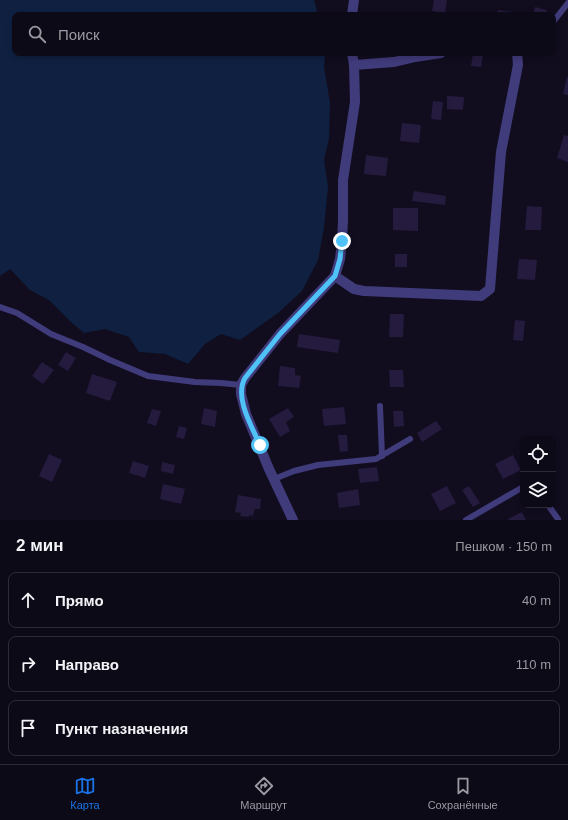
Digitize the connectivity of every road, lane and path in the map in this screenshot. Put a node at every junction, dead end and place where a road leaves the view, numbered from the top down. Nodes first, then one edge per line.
1 (354, 0) edge
2 (568, 3) edge
3 (352, 12) edge
4 (556, 18) edge
5 (352, 56) edge
6 (422, 56) edge
7 (517, 56) edge
8 (354, 65) junction
9 (335, 276) junction
10 (0, 308) edge
11 (241, 385) junction
12 (380, 406) dead end
13 (410, 439) dead end
14 (382, 456) junction
15 (274, 479) junction
16 (520, 489) edge
17 (550, 508) edge
18 (558, 519) dead end
19 (293, 520) edge
20 (466, 520) edge

1 - 3 street
2 - 4 lane
5 - 8 street
6 - 8 street
7 - 9 street
8 - 9 street
9 - 11 street
10 - 11 lane
11 - 15 street
12 - 14 lane
13 - 14 lane
14 - 15 lane
15 - 19 street
16 - 20 lane
17 - 18 lane

